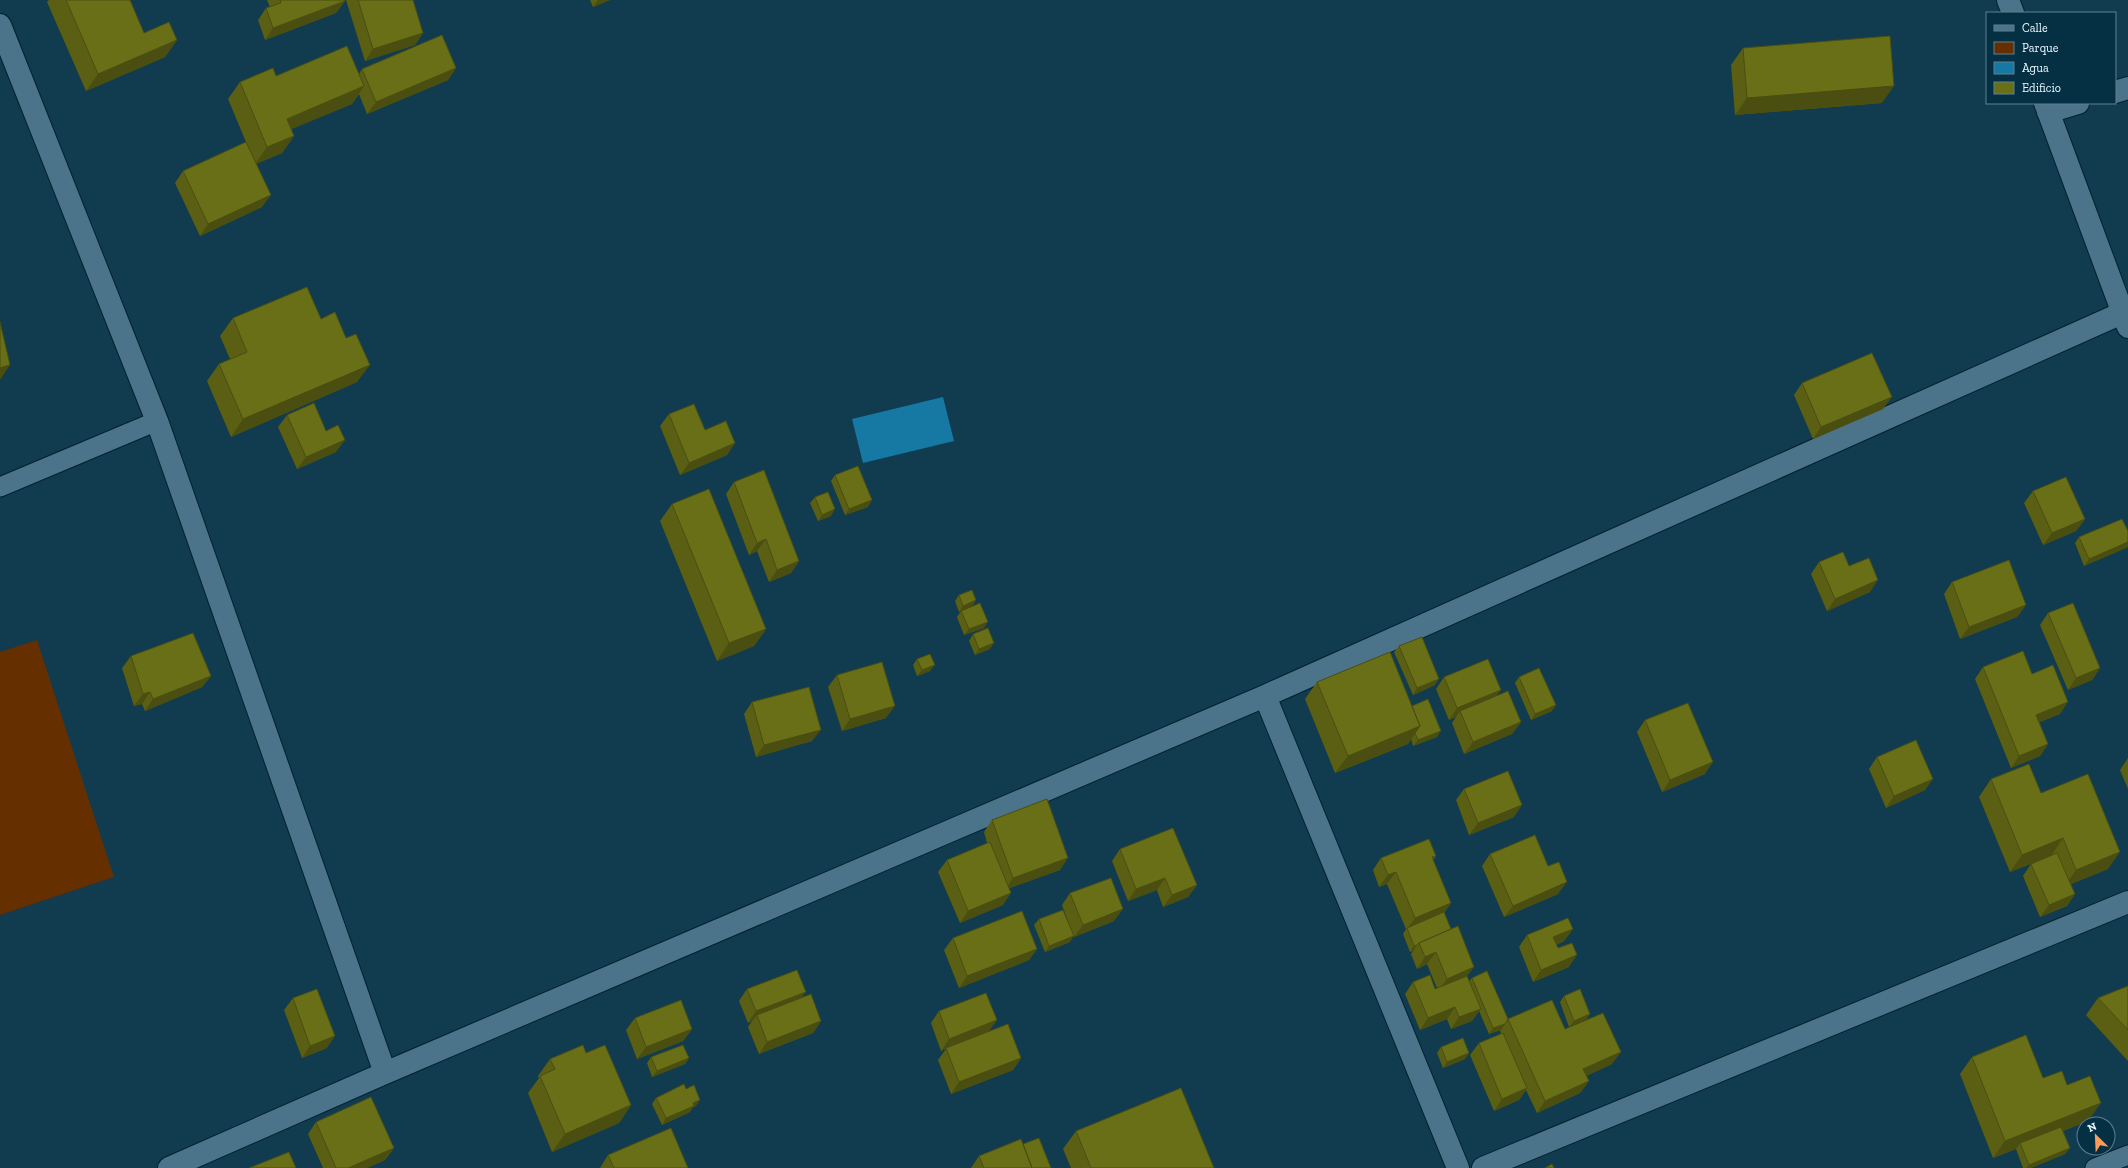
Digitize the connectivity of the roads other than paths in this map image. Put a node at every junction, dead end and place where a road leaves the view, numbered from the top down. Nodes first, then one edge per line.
1 (2008, 0) edge
2 (2013, 12) edge
3 (0, 25) edge
4 (2128, 88) edge
5 (2116, 92) edge
6 (2072, 104) edge
7 (2046, 108) edge
8 (2125, 320) edge
9 (158, 421) junction
10 (0, 487) edge
11 (1265, 696) junction
12 (2128, 902) edge
13 (385, 1073) junction
14 (2128, 1155) edge
15 (169, 1168) edge
16 (1458, 1168) edge
17 (1483, 1168) edge
18 (2095, 1168) edge

1 - 2 street
3 - 9 street
4 - 5 street
6 - 7 street
7 - 8 street
8 - 11 street
9 - 10 lane
9 - 13 street
11 - 13 street
11 - 16 street
12 - 17 street
13 - 15 street
14 - 18 lane

